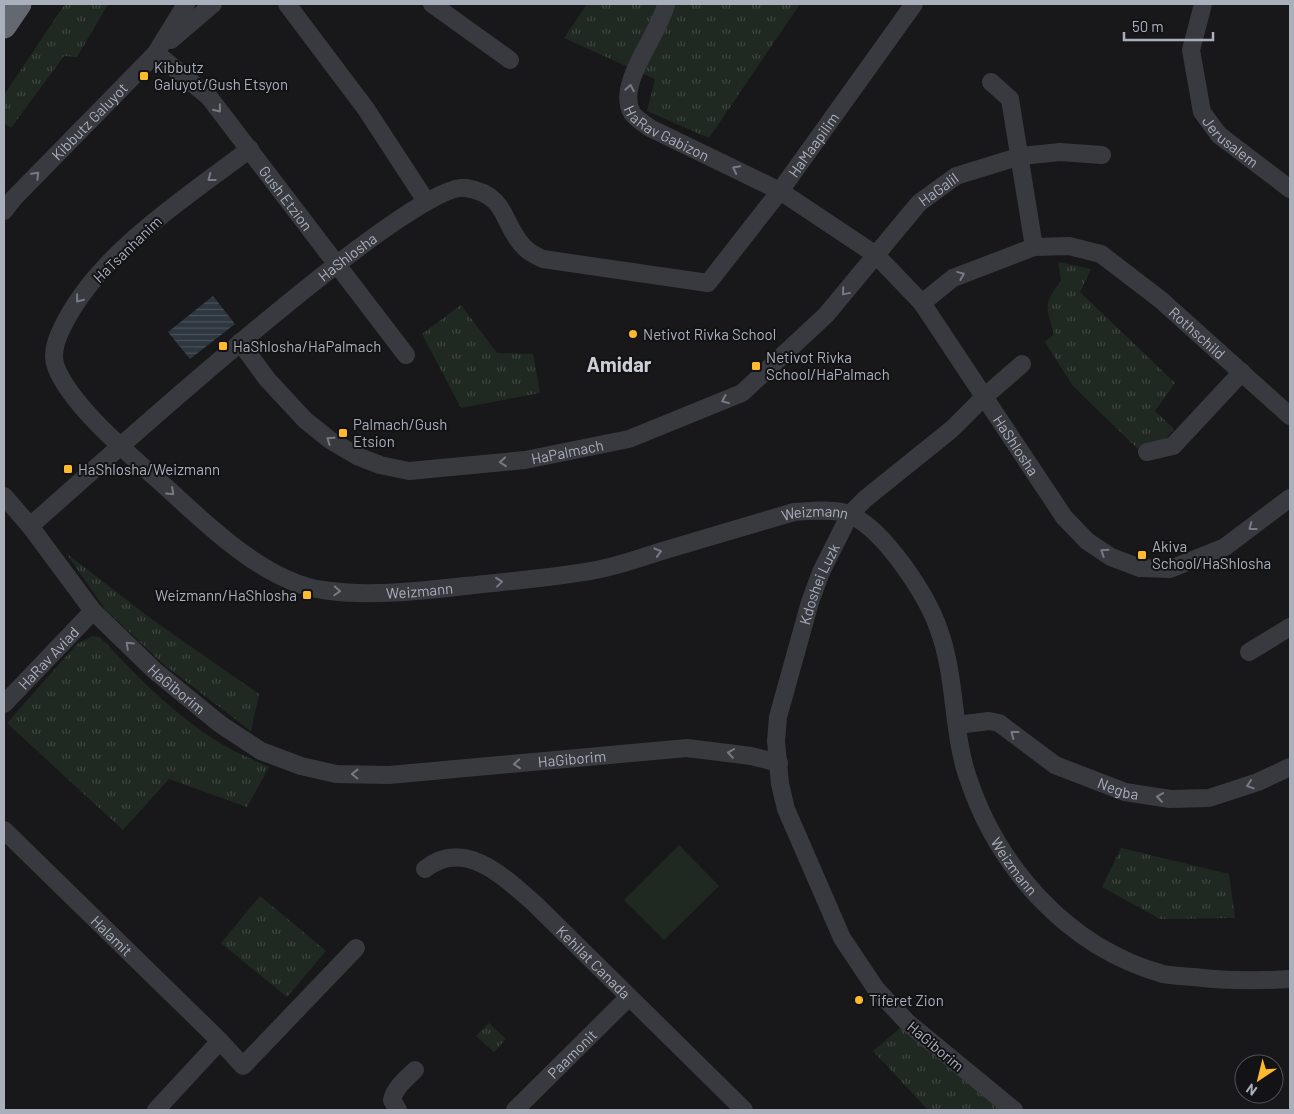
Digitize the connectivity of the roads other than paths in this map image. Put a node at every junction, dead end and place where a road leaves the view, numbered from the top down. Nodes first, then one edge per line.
1 (19, 4) edge
2 (186, 4) edge
3 (214, 4) edge
4 (287, 4) edge
5 (432, 4) edge
6 (666, 4) edge
7 (914, 4) edge
8 (1203, 4) edge
9 (4, 26) edge
10 (156, 53) junction
11 (510, 60) dead end
12 (991, 82) dead end
13 (250, 149) junction
14 (1102, 155) dead end
15 (1021, 156) junction
16 (1290, 189) edge
17 (780, 192) junction
18 (426, 201) junction
19 (4, 212) edge
20 (1034, 247) junction
21 (876, 255) junction
22 (336, 265) junction
23 (708, 283) joint
24 (922, 304) junction
25 (240, 342) junction
26 (406, 355) dead end
27 (1022, 364) dead end
28 (1242, 372) junction
29 (984, 397) junction
30 (1290, 416) edge
31 (122, 447) junction
32 (1147, 452) dead end
33 (4, 496) edge
34 (1290, 498) edge
35 (850, 514) junction
36 (30, 526) junction
37 (93, 612) junction
38 (1290, 627) edge
39 (1249, 652) dead end
40 (4, 704) edge
41 (957, 725) junction
42 (778, 763) junction
43 (1290, 767) edge
44 (4, 830) edge
45 (425, 869) dead end
46 (356, 948) dead end
47 (1290, 979) edge
48 (629, 997) junction
49 (220, 1041) junction
50 (414, 1070) dead end
51 (527, 1106) edge
52 (156, 1110) edge
53 (398, 1110) edge
54 (744, 1110) edge
55 (1014, 1110) edge

1 - 9 highway
2 - 10 street, Kibbutz Galuyot
3 - 10 street
4 - 18 street
5 - 11 street
17 -> 6 street, HaRav Gabizon
7 - 17 street, HaMaapilim
8 - 16 street, Jerusalem
10 -> 13 street, Gush Etzion
19 -> 10 street, Kibbutz Galuyot
12 - 15 street
13 - 22 street, Gush Etzion
13 -> 31 street, HaTsanhanim
14 - 15 street, HaGalil
15 - 20 street
15 - 21 street, HaGalil
17 - 21 street, HaShlosha
17 - 23 street, HaMaapilim
18 - 22 street, HaShlosha
18 - 23 street, HaShlosha
24 -> 20 street
20 - 28 street, Rothschild
21 - 24 street, HaShlosha
21 -> 25 street, HaPalmach
22 - 25 street, HaShlosha
22 - 26 street, Gush Etzion
24 - 29 street, HaShlosha
25 - 31 street, HaShlosha
27 - 29 street, Kdoshei Luzk
28 - 30 street, Rothschild
28 - 32 street
34 -> 29 street, HaShlosha
29 - 35 street, Kdoshei Luzk
31 -> 35 street, Weizmann
31 - 36 street, HaShlosha
33 - 36 street
35 - 41 street, Weizmann
35 - 42 street, Kdoshei Luzk
36 - 37 street, HaGiborim
37 - 40 street, HaRav Aviad
42 -> 37 street, HaGiborim
38 - 39 street
43 -> 41 street, Negba
41 - 47 street, Weizmann
42 - 55 street, HaGiborim
44 - 49 street, Halamit
45 - 48 street, Kehilat Canada
46 - 49 street, Halamit
48 - 51 street, Paamonit
48 - 54 street, Kehilat Canada
49 - 52 street
50 - 53 street

